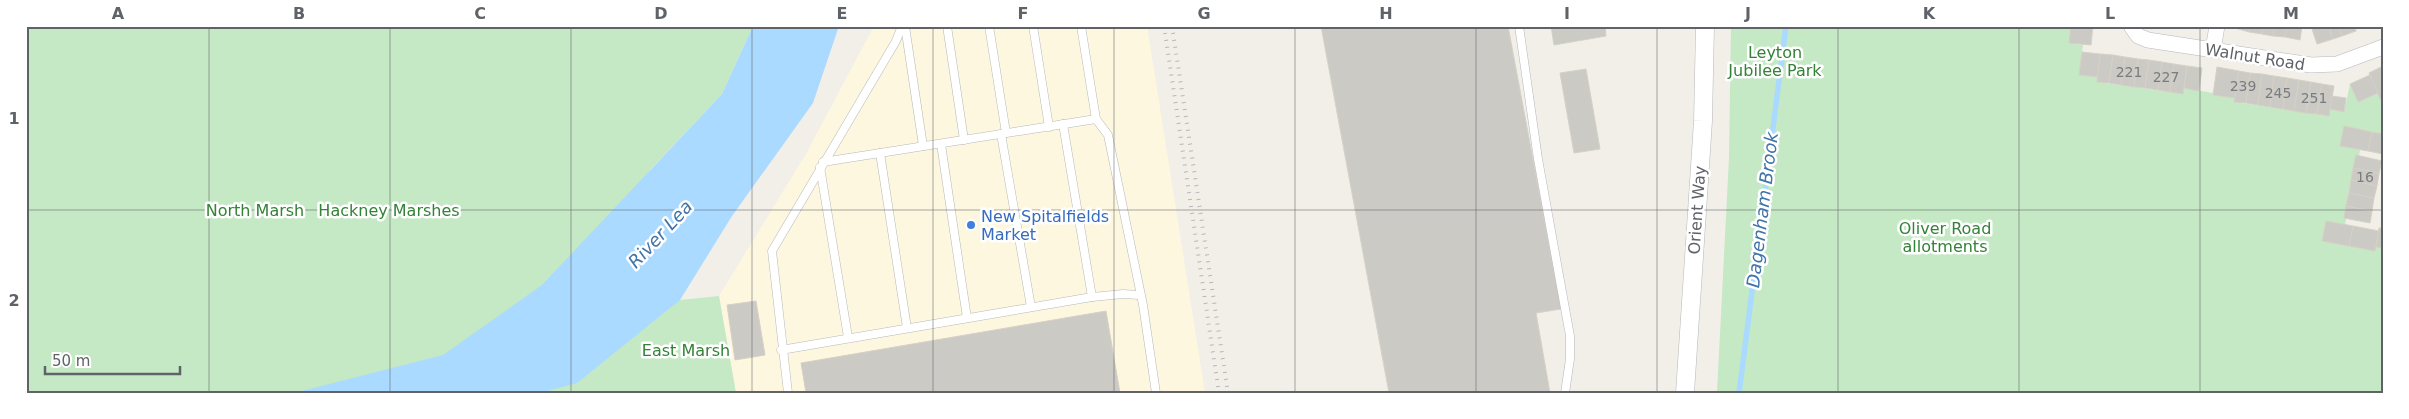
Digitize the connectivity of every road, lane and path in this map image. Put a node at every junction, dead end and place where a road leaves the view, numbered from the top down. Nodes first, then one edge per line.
1 (904, 26) edge
2 (947, 26) edge
3 (989, 26) edge
4 (1032, 26) edge
5 (1081, 26) edge
6 (1519, 26) edge
7 (1705, 26) edge
8 (2131, 26) edge
9 (2217, 26) edge
10 (2383, 47) edge
11 (2213, 50) junction
12 (1096, 119) junction
13 (1063, 124) junction
14 (1049, 126) junction
15 (1004, 134) junction
16 (964, 140) junction
17 (940, 144) junction
18 (923, 146) junction
19 (880, 153) junction
20 (821, 164) junction
21 (1139, 295) junction
22 (1092, 297) junction
23 (1031, 307) junction
24 (967, 318) junction
25 (907, 328) junction
26 (848, 337) junction
27 (781, 350) junction
28 (788, 393) edge
29 (1156, 393) edge
30 (1565, 393) edge
31 (1685, 393) edge

1 - 18 lane
1 - 20 lane
2 - 16 lane
3 - 15 lane
4 - 14 lane
5 - 12 lane
6 - 30 lane
7 - 31 street, Orient Way
8 - 11 street, Walnut Road
9 - 11 street
10 - 11 street, Walnut Road
12 - 13 lane
12 - 21 lane
13 - 14 lane
13 - 22 lane
14 - 15 lane
15 - 16 lane
15 - 23 lane
16 - 17 lane
17 - 18 lane
17 - 24 lane
18 - 19 lane
19 - 20 lane
19 - 25 lane
20 - 26 lane
20 - 27 lane
21 - 22 lane
21 - 29 lane
22 - 23 lane
23 - 24 lane
24 - 25 lane
25 - 26 lane
26 - 27 lane
27 - 28 lane

